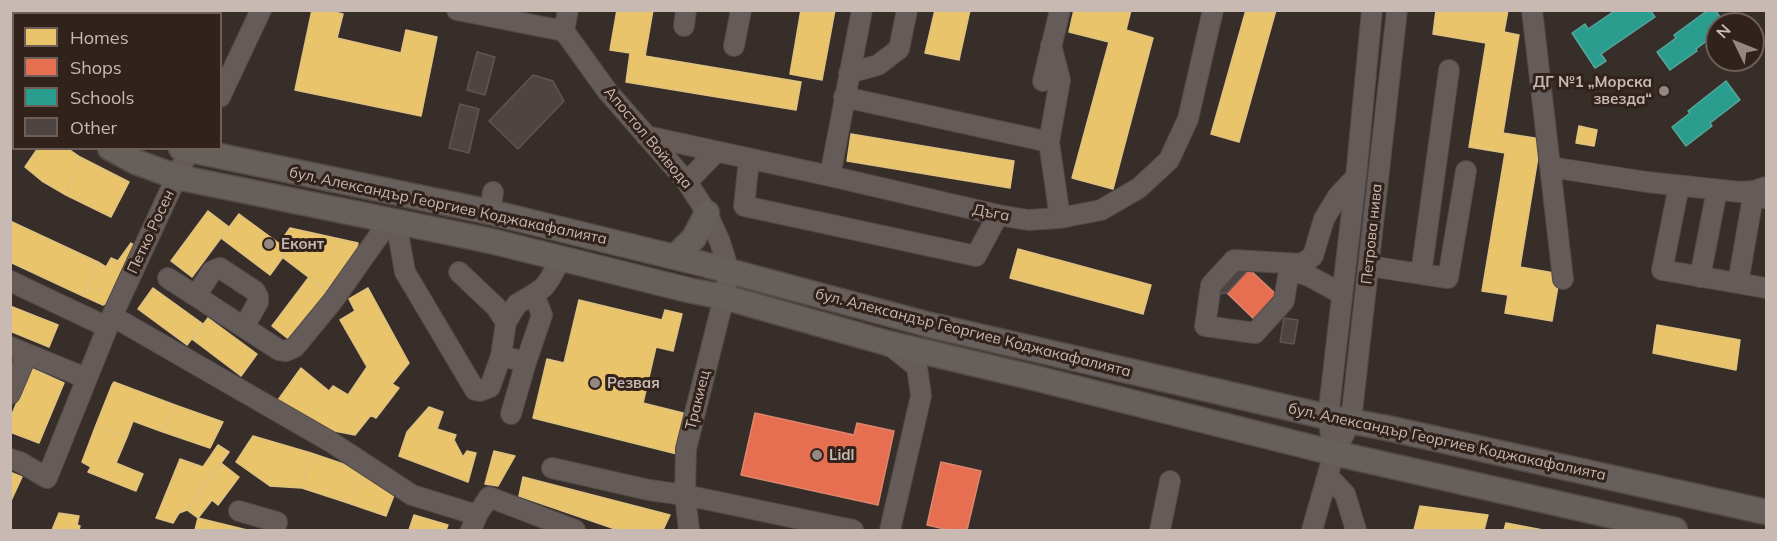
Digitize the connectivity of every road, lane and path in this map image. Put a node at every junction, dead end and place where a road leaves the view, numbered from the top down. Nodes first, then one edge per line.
1 (261, 10) edge
2 (457, 10) edge
3 (568, 10) edge
4 (741, 10) edge
5 (862, 10) edge
6 (907, 10) edge
7 (1060, 10) edge
8 (1213, 10) edge
9 (1372, 10) edge
10 (1397, 10) edge
11 (1532, 10) edge
12 (564, 31) junction
13 (1052, 45) junction
14 (734, 46) dead end
15 (1449, 70) dead end
16 (849, 73) junction
17 (1043, 81) dead end
18 (222, 93) edge
19 (844, 97) junction
20 (646, 136) junction
21 (1049, 141) junction
22 (694, 147) junction
23 (114, 150) edge
24 (187, 150) edge
25 (193, 150) edge
26 (716, 152) junction
27 (749, 160) junction
28 (672, 165) junction
29 (1550, 167) junction
30 (1466, 171) dead end
31 (830, 176) junction
32 (177, 177) junction
33 (1356, 177) junction
34 (687, 182) junction
35 (1679, 186) junction
36 (1717, 190) junction
37 (1762, 192) edge
38 (707, 213) junction
39 (998, 215) junction
40 (1060, 218) junction
41 (393, 220) junction
42 (675, 257) junction
43 (561, 258) junction
44 (1369, 266) junction
45 (1290, 267) junction
46 (729, 271) junction
47 (459, 272) dead end
48 (1421, 274) junction
49 (1700, 277) junction
50 (168, 279) dead end
51 (1563, 279) dead end
52 (10, 281) edge
53 (1738, 283) junction
54 (1767, 288) edge
55 (534, 294) junction
56 (1342, 294) junction
57 (196, 296) junction
58 (724, 297) junction
59 (109, 321) junction
60 (506, 322) junction
61 (244, 327) junction
62 (887, 343) junction
63 (19, 350) edge
64 (501, 356) junction
65 (526, 362) junction
66 (86, 378) junction
67 (10, 394) edge
68 (511, 414) dead end
69 (1339, 419) junction
70 (10, 459) edge
71 (1331, 464) junction
72 (552, 468) dead end
73 (1170, 481) dead end
74 (685, 495) junction
75 (239, 511) dead end
76 (1767, 512) edge
77 (474, 523) edge
78 (275, 531) edge
79 (575, 531) edge
80 (689, 531) edge
81 (853, 531) edge
82 (891, 531) edge
83 (1160, 531) edge
84 (1312, 531) edge
85 (1356, 531) edge
86 (1675, 531) edge

1 - 18 street
2 - 12 street
3 - 12 street
4 - 14 street
5 - 16 street
6 - 16 street
7 - 13 street
8 - 40 street, Дъга
9 - 33 street, Петрова нива
10 - 44 street, Петрова нива
11 - 29 street
12 - 20 street, Апостол Войвода
13 - 17 street
13 - 21 street
15 - 48 street
16 - 19 street
19 - 21 street
19 - 31 street
20 - 22 street, Дъга
20 - 28 street, Апостол Войвода
21 - 40 street
22 - 26 street, Дъга
22 - 28 street
23 - 32 main road, бул. Александър Георгиев Коджакафалията
24 - 32 street, Петко Росен
25 - 42 main road, бул. Александър Георгиев Коджакафалията
26 - 27 street, Дъга
26 - 34 street
27 - 31 street, Дъга
27 - 39 street
28 - 34 street, Апостол Войвода
29 - 35 street
29 - 51 street
30 - 48 street
31 - 39 street, Дъга
32 - 41 main road, бул. Александър Георгиев Коджакафалията
32 - 59 street, Петко Росен
33 - 45 street
33 - 56 street, Петрова нива
34 - 38 street, Апостол Войвода
35 - 36 street
35 - 49 street
36 - 37 street
36 - 49 street
37 - 53 street
38 - 42 main road
38 - 46 street, Апостол Войвода
39 - 40 street, Дъга
41 - 43 main road, бул. Александър Георгиев Коджакафалията
41 - 61 street
41 - 64 street
42 - 46 main road, бул. Александър Георгиев Коджакафалията
43 - 55 street
43 - 58 main road, бул. Александър Георгиев Коджакафалията
44 - 48 street
44 - 69 street, Петрова нива
45 - 45 street
45 - 56 street
46 - 58 street, Тракиец
46 - 69 main road, бул. Александър Георгиев Коджакафалията
47 - 60 street
49 - 53 street
50 - 57 street
52 - 59 street
53 - 54 street
55 - 60 street
55 - 65 street
56 - 69 street, Петрова нива
57 - 61 street
57 - 61 street
58 - 62 main road, бул. Александър Георгиев Коджакафалията
58 - 74 street, Тракиец
59 - 66 street, Петко Росен
59 - 77 street
60 - 64 street
62 - 71 main road, бул. Александър Георгиев Коджакафалията
62 - 82 street
63 - 66 street
63 - 67 street
64 - 65 street
65 - 68 street
66 - 70 street, Петко Росен
69 - 71 street, Петрова нива
69 - 76 main road, бул. Александър Георгиев Коджакафалията
71 - 84 street, Петрова нива
71 - 85 street
71 - 86 main road, бул. Александър Георгиев Коджакафалията
72 - 74 street
73 - 83 street
74 - 80 street, Тракиец
74 - 81 street
75 - 78 street
77 - 79 street

